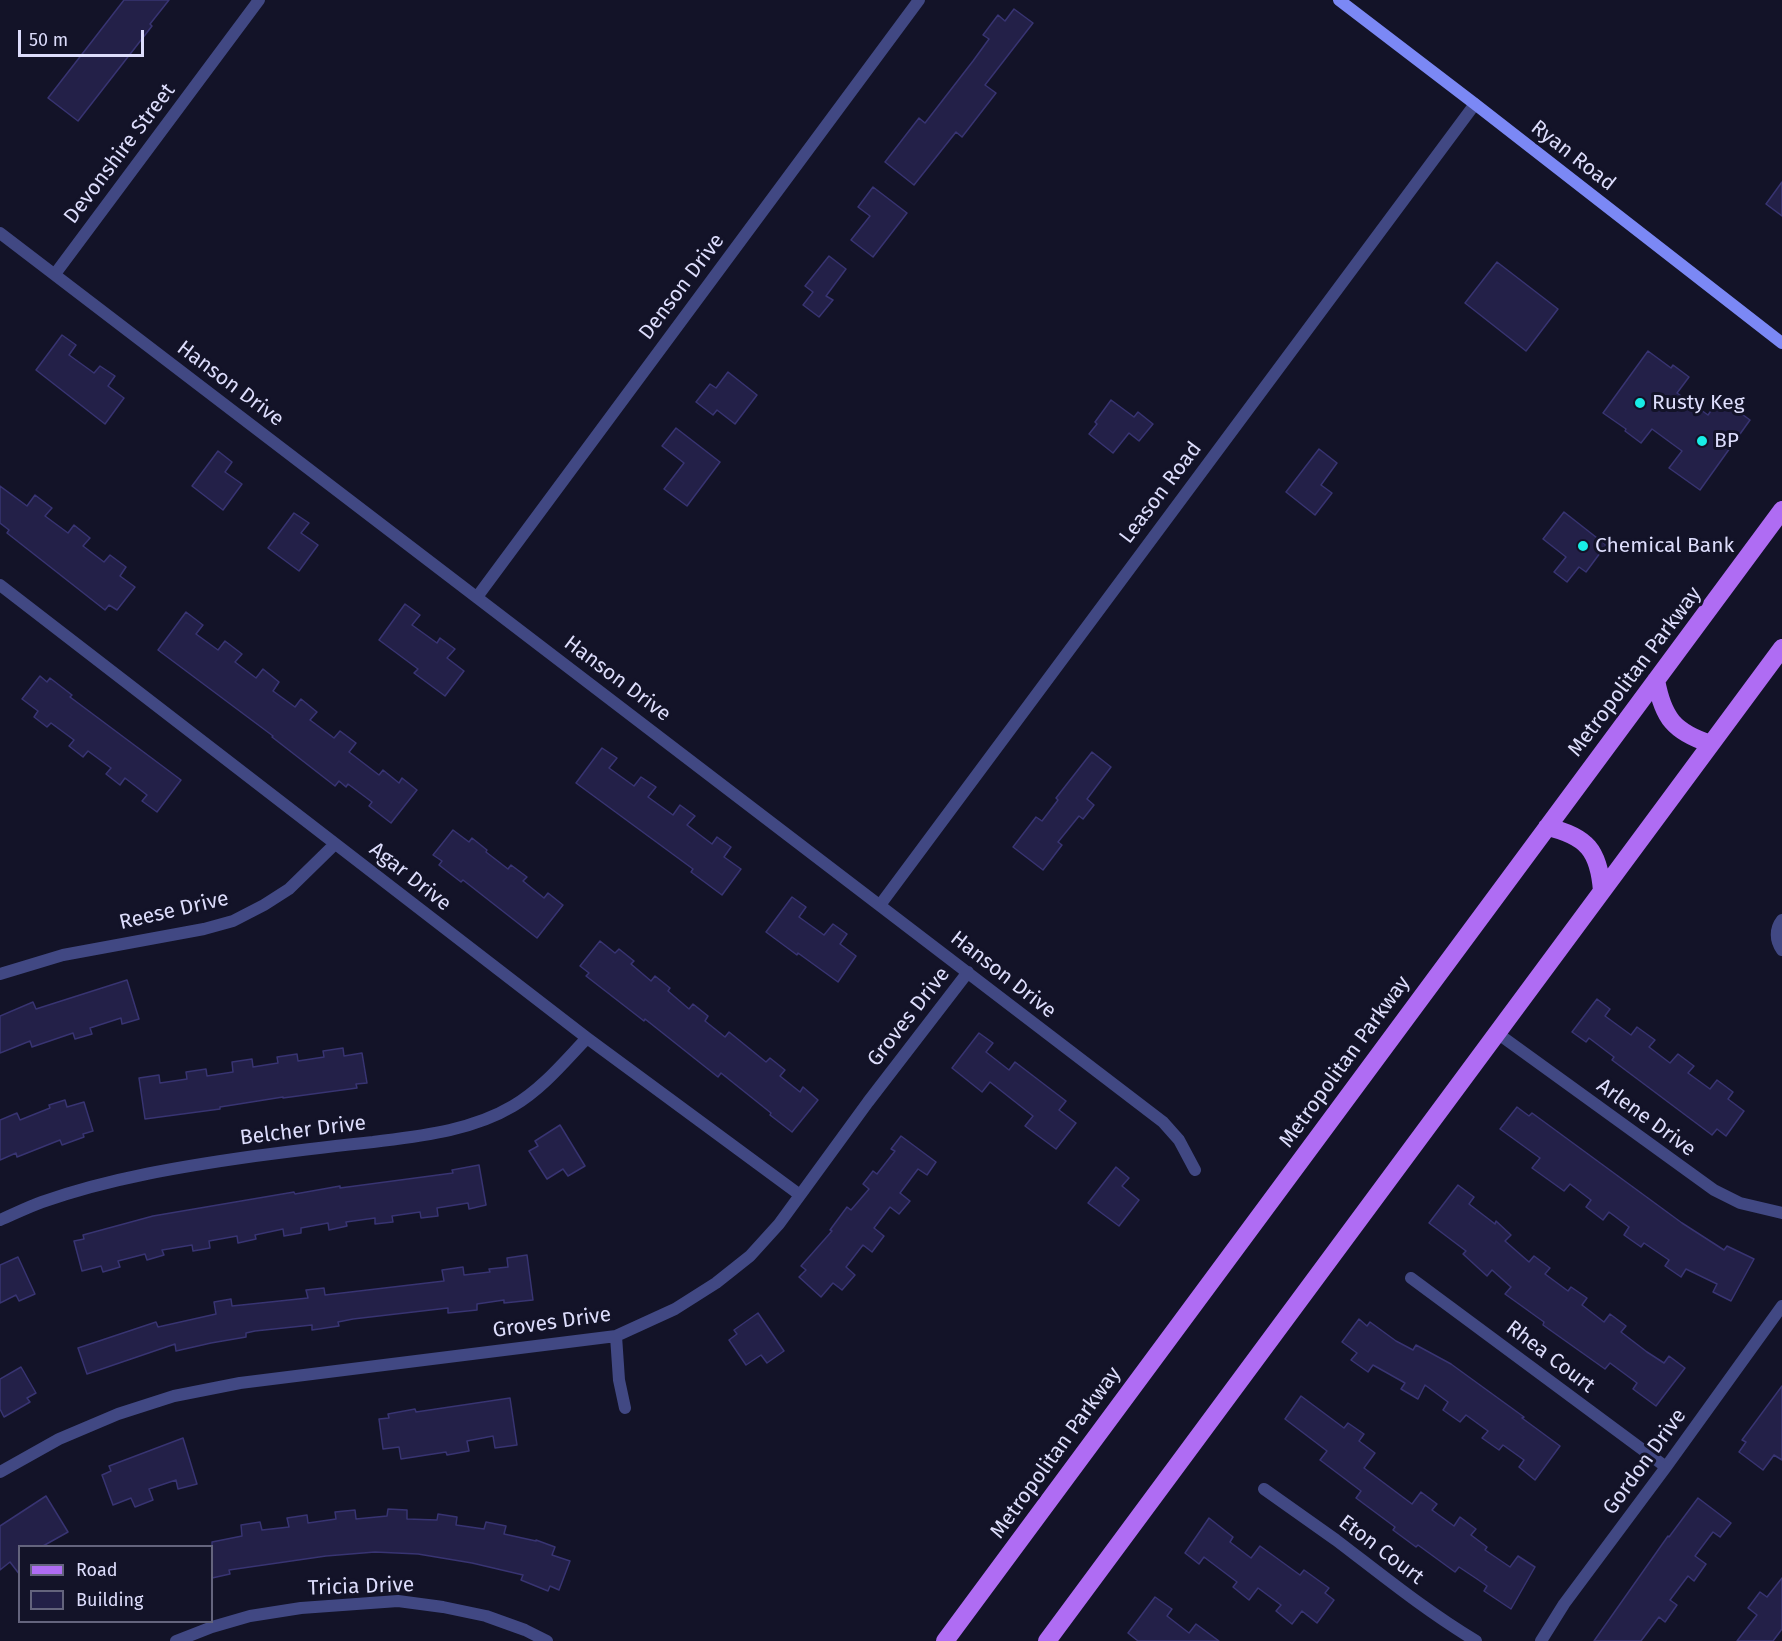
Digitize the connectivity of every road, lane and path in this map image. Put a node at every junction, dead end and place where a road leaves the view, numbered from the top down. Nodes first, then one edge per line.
1 (258, 0) edge
2 (919, 0) edge
3 (1339, 0) edge
4 (1475, 104) junction
5 (0, 233) edge
6 (55, 274) junction
7 (1782, 343) edge
8 (1782, 510) edge
9 (0, 585) edge
10 (477, 597) junction
11 (1782, 648) edge
12 (1656, 680) junction
13 (1711, 744) junction
14 (1547, 828) junction
15 (335, 844) junction
16 (1602, 891) junction
17 (880, 905) junction
18 (1782, 920) edge
19 (1782, 950) edge
20 (968, 972) junction
21 (0, 974) edge
22 (1497, 1034) junction
23 (587, 1038) junction
24 (1195, 1170) dead end
25 (800, 1195) junction
26 (1782, 1213) edge
27 (0, 1220) edge
28 (1412, 1278) dead end
29 (1782, 1306) edge
30 (616, 1336) junction
31 (626, 1408) dead end
32 (1666, 1467) junction
33 (0, 1472) edge
34 (1264, 1489) dead end
35 (1054, 1639) edge
36 (176, 1641) edge
37 (547, 1641) edge
38 (945, 1641) edge
39 (1476, 1641) edge
40 (1541, 1641) edge

1 - 6 street, Devonshire Street
2 - 10 street, Denson Drive
3 - 4 main road, Ryan Road
4 - 7 main road, Ryan Road
4 - 17 street, Leason Road
5 - 6 street, Hanson Drive
6 - 10 street, Hanson Drive
8 - 12 main road, Metropolitan Parkway
9 - 15 street, Agar Drive
10 - 17 street, Hanson Drive
11 - 13 main road
12 - 13 main road
12 - 14 main road, Metropolitan Parkway
13 - 16 main road
14 - 16 main road
14 - 38 main road, Metropolitan Parkway
15 - 21 street, Reese Drive
15 - 23 street, Agar Drive
16 - 22 main road
17 - 20 street, Hanson Drive
18 - 19 street
20 - 24 street, Hanson Drive
20 - 25 street, Groves Drive
22 - 26 street, Arlene Drive
22 - 35 main road
23 - 25 street, Agar Drive
23 - 27 street, Belcher Drive
25 - 30 street, Groves Drive
28 - 32 street, Rhea Court
29 - 32 street, Gordon Drive
30 - 31 street
30 - 33 street, Groves Drive
32 - 40 street, Gordon Drive
34 - 39 street, Eton Court
36 - 37 street, Tricia Drive

